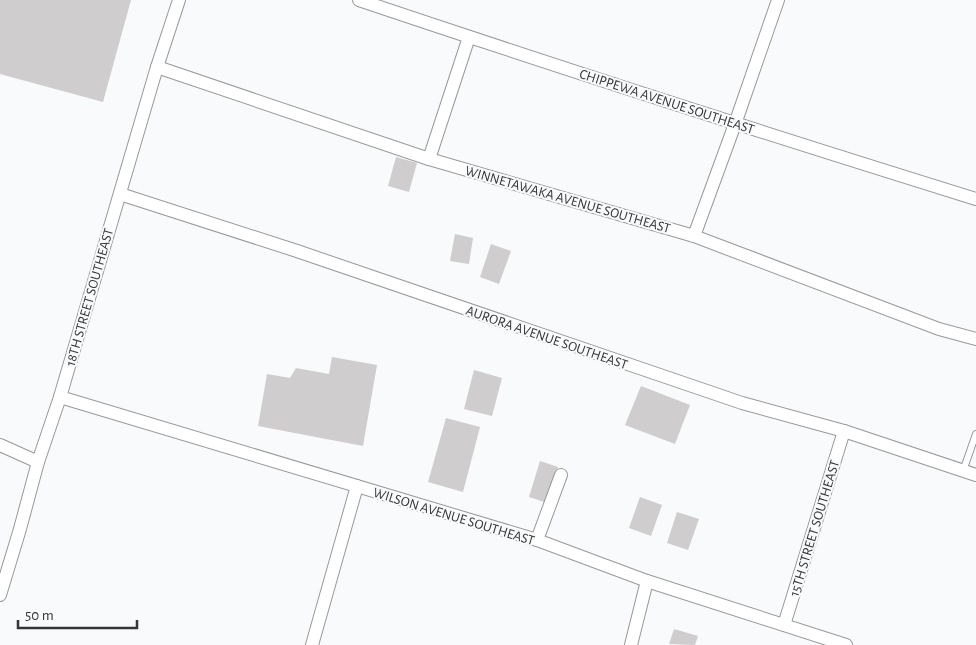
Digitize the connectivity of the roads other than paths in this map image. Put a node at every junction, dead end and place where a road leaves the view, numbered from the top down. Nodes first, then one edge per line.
1 (179, 0) edge
2 (359, 0) edge
3 (778, 0) edge
4 (469, 37) junction
5 (157, 66) junction
6 (735, 124) junction
7 (430, 159) junction
8 (120, 194) junction
9 (976, 199) edge
10 (694, 236) junction
11 (976, 339) edge
12 (60, 397) junction
13 (844, 431) junction
14 (976, 434) edge
15 (0, 445) edge
16 (38, 462) junction
17 (963, 471) junction
18 (561, 475) dead end
19 (976, 475) edge
20 (357, 486) junction
21 (537, 540) junction
22 (647, 581) junction
23 (0, 595) edge
24 (784, 625) junction
25 (814, 640) edge
26 (312, 645) edge
27 (631, 645) edge
28 (846, 645) edge

1 - 5 street, 18TH STREET SOUTHEAST
2 - 4 street, CHIPPEWA AVENUE SOUTHEAST
3 - 6 street
4 - 6 street, CHIPPEWA AVENUE SOUTHEAST
4 - 7 street
5 - 7 street, WINNETAWAKA AVENUE SOUTHEAST
5 - 8 street, 18TH STREET SOUTHEAST
6 - 9 street, CHIPPEWA AVENUE SOUTHEAST
6 - 10 street
7 - 10 street, WINNETAWAKA AVENUE SOUTHEAST
8 - 12 street, 18TH STREET SOUTHEAST
8 - 13 street, AURORA AVENUE SOUTHEAST
10 - 11 street, WINNETAWAKA AVENUE SOUTHEAST
12 - 16 street, 18TH STREET SOUTHEAST
12 - 20 street, WILSON AVENUE SOUTHEAST
13 - 17 street, AURORA AVENUE SOUTHEAST
13 - 24 street, 15TH STREET SOUTHEAST
14 - 17 lane
15 - 16 street
16 - 23 street, 18TH STREET SOUTHEAST
17 - 19 street, AURORA AVENUE SOUTHEAST
18 - 21 street
20 - 21 street, WILSON AVENUE SOUTHEAST
20 - 26 street
21 - 22 street, WILSON AVENUE SOUTHEAST
22 - 24 street, WILSON AVENUE SOUTHEAST
22 - 27 street
24 - 25 street, WILSON AVENUE SOUTHEAST
25 - 28 street, WILSON AVENUE SOUTHEAST

